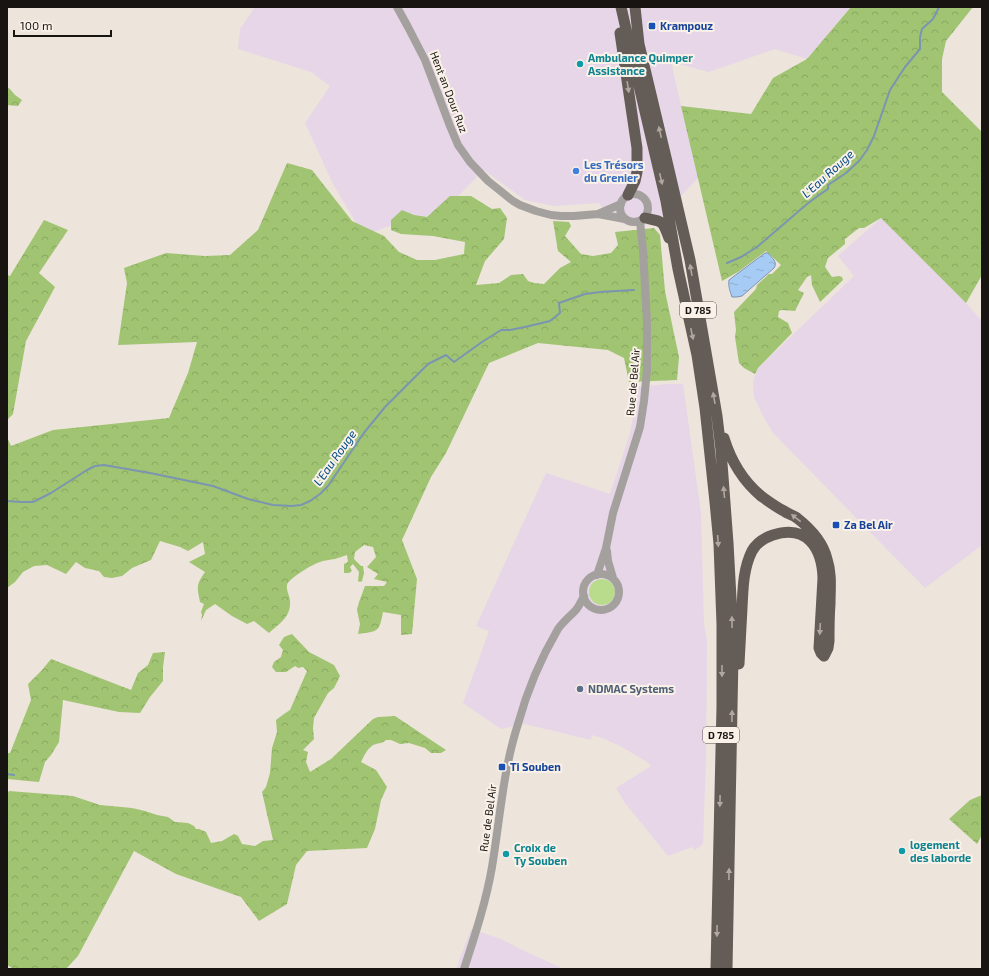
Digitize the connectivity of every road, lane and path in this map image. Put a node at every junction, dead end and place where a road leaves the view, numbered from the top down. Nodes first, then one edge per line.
1 (397, 7) edge
2 (621, 7) edge
3 (635, 7) edge
4 (624, 199) junction
5 (598, 214) junction
6 (642, 219) junction
7 (628, 220) junction
8 (641, 236) junction
9 (678, 269) junction
10 (717, 416) junction
11 (606, 548) junction
12 (597, 575) junction
13 (613, 578) junction
14 (584, 596) junction
15 (591, 606) junction
16 (576, 610) junction
17 (732, 689) junction
18 (464, 969) edge
19 (716, 969) edge
20 (727, 969) edge

1 - 5 street, Hent an Dour Ruz
2 -> 4 highway
2 -> 9 highway, D 785
10 -> 3 highway, D 785
4 - 5 street, Hent an Dour Ruz
4 - 6 street
4 - 7 street
5 - 7 street, Hent an Dour Ruz
6 - 7 street
6 - 8 street, Rue de Bel Air
6 - 9 highway
7 - 8 street
8 - 11 street, Rue de Bel Air
9 -> 19 highway, D 785
17 -> 10 highway, D 785
17 -> 10 highway
11 - 12 street, Rue de Bel Air
11 - 13 street, Rue de Bel Air
12 - 13 street
12 - 14 street
13 - 15 street
14 - 15 street
14 - 16 street, Rue de Bel Air
15 - 16 street
16 - 18 street, Rue de Bel Air
20 -> 17 highway, D 785

